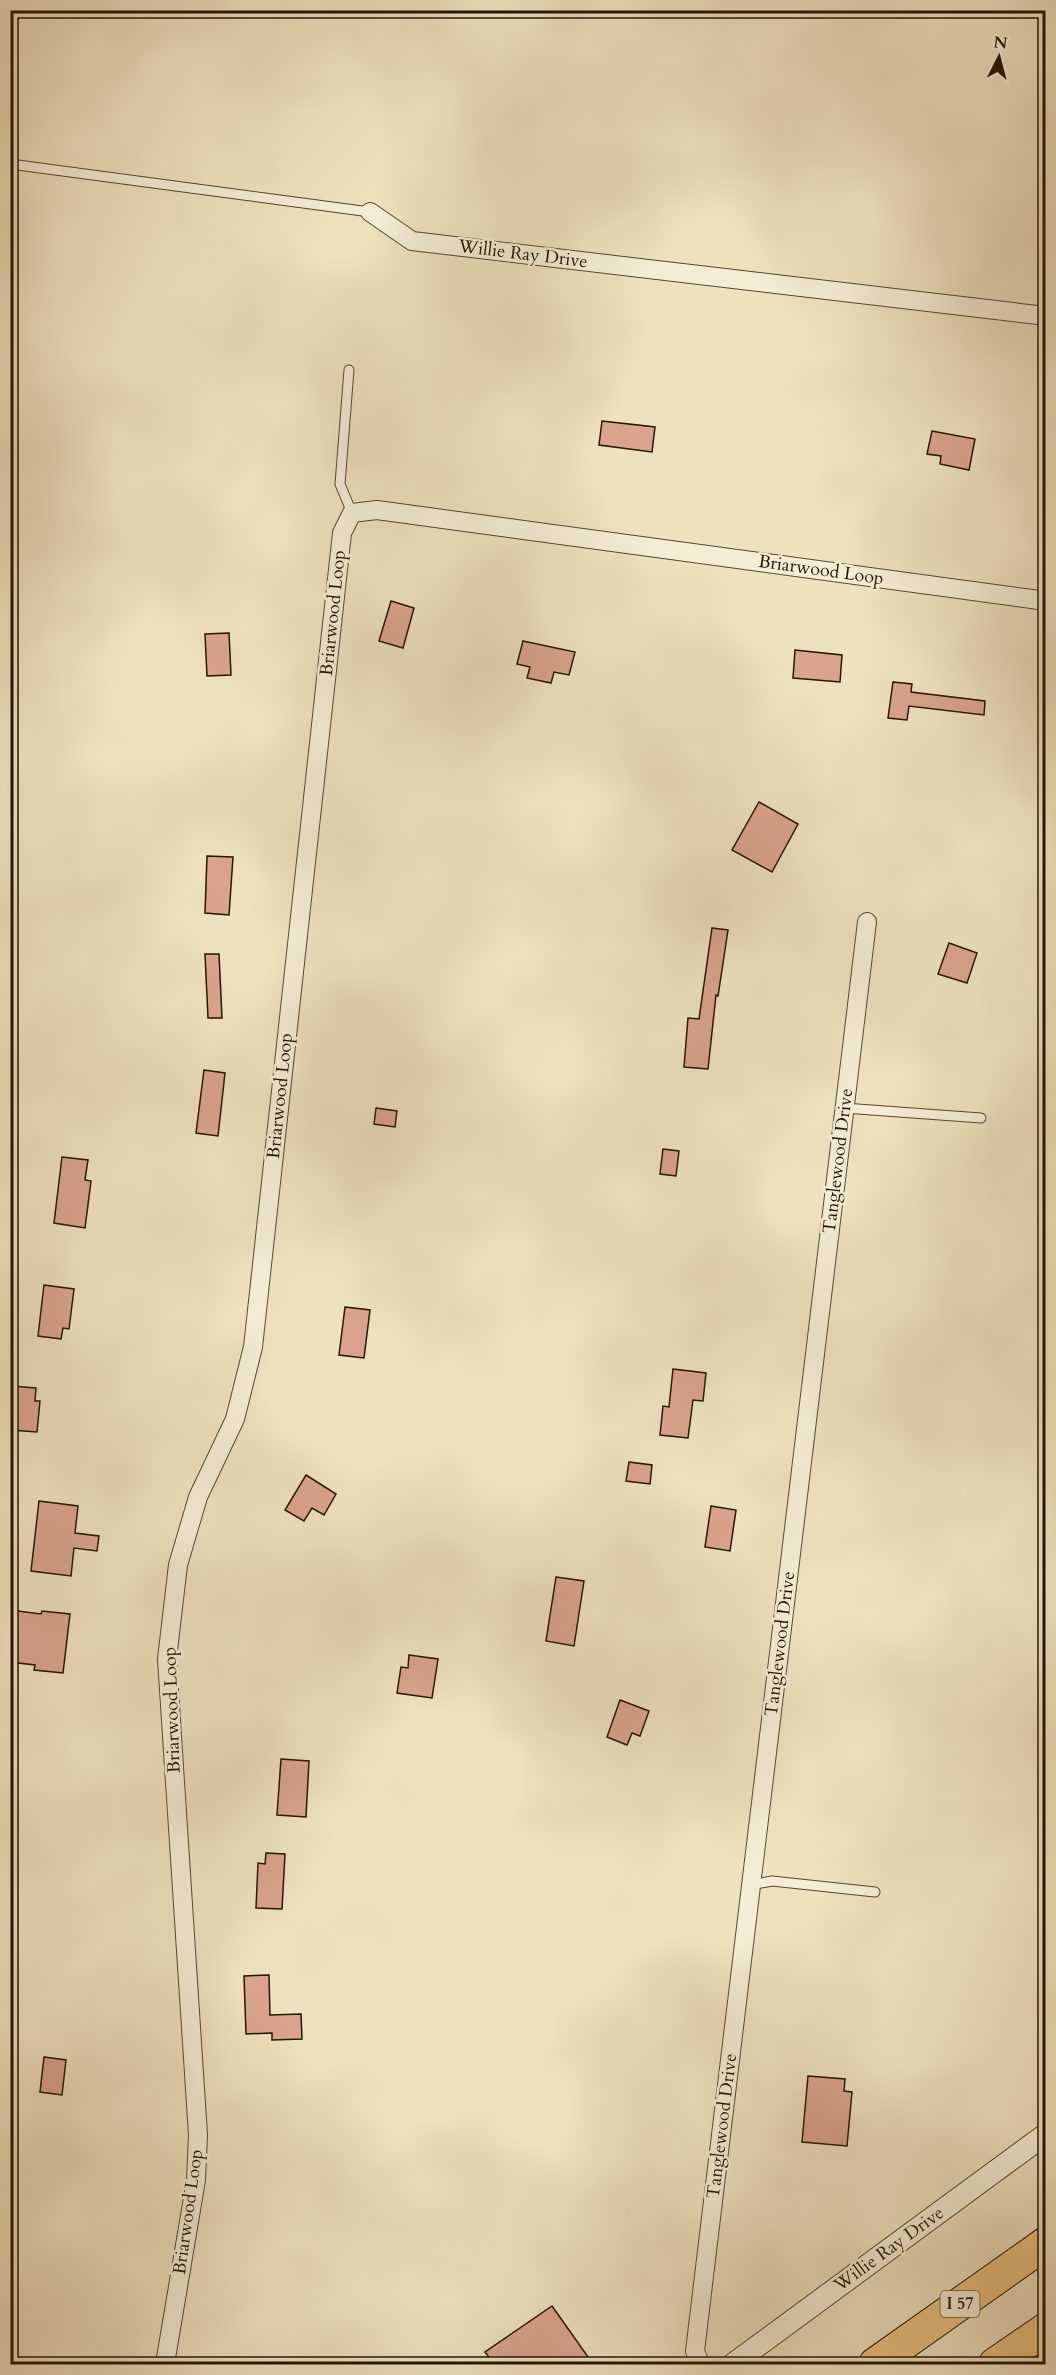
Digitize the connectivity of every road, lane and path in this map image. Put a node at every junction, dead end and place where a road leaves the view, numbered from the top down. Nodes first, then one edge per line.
1 (10, 164) edge
2 (370, 212) joint
3 (1046, 316) edge
4 (349, 370) dead end
5 (352, 513) junction
6 (1046, 601) edge
7 (867, 922) dead end
8 (844, 1108) junction
9 (981, 1118) dead end
10 (751, 1885) junction
11 (875, 1892) dead end
12 (1046, 2134) edge
13 (1046, 2244) edge
14 (1046, 2329) edge
15 (165, 2364) edge
16 (700, 2364) edge
17 (733, 2364) edge
18 (875, 2364) edge
19 (995, 2364) edge

1 - 2 lane, Willie Ray Drive
2 - 3 street, Willie Ray Drive
4 - 5 lane
5 - 6 street, Briarwood Loop
5 - 15 street, Briarwood Loop
7 - 8 street, Tanglewood Drive
8 - 9 lane
8 - 10 street, Tanglewood Drive
10 - 11 lane
10 - 16 street, Tanglewood Drive
12 - 17 street, Willie Ray Drive
13 - 18 highway, I 57
14 - 19 highway

